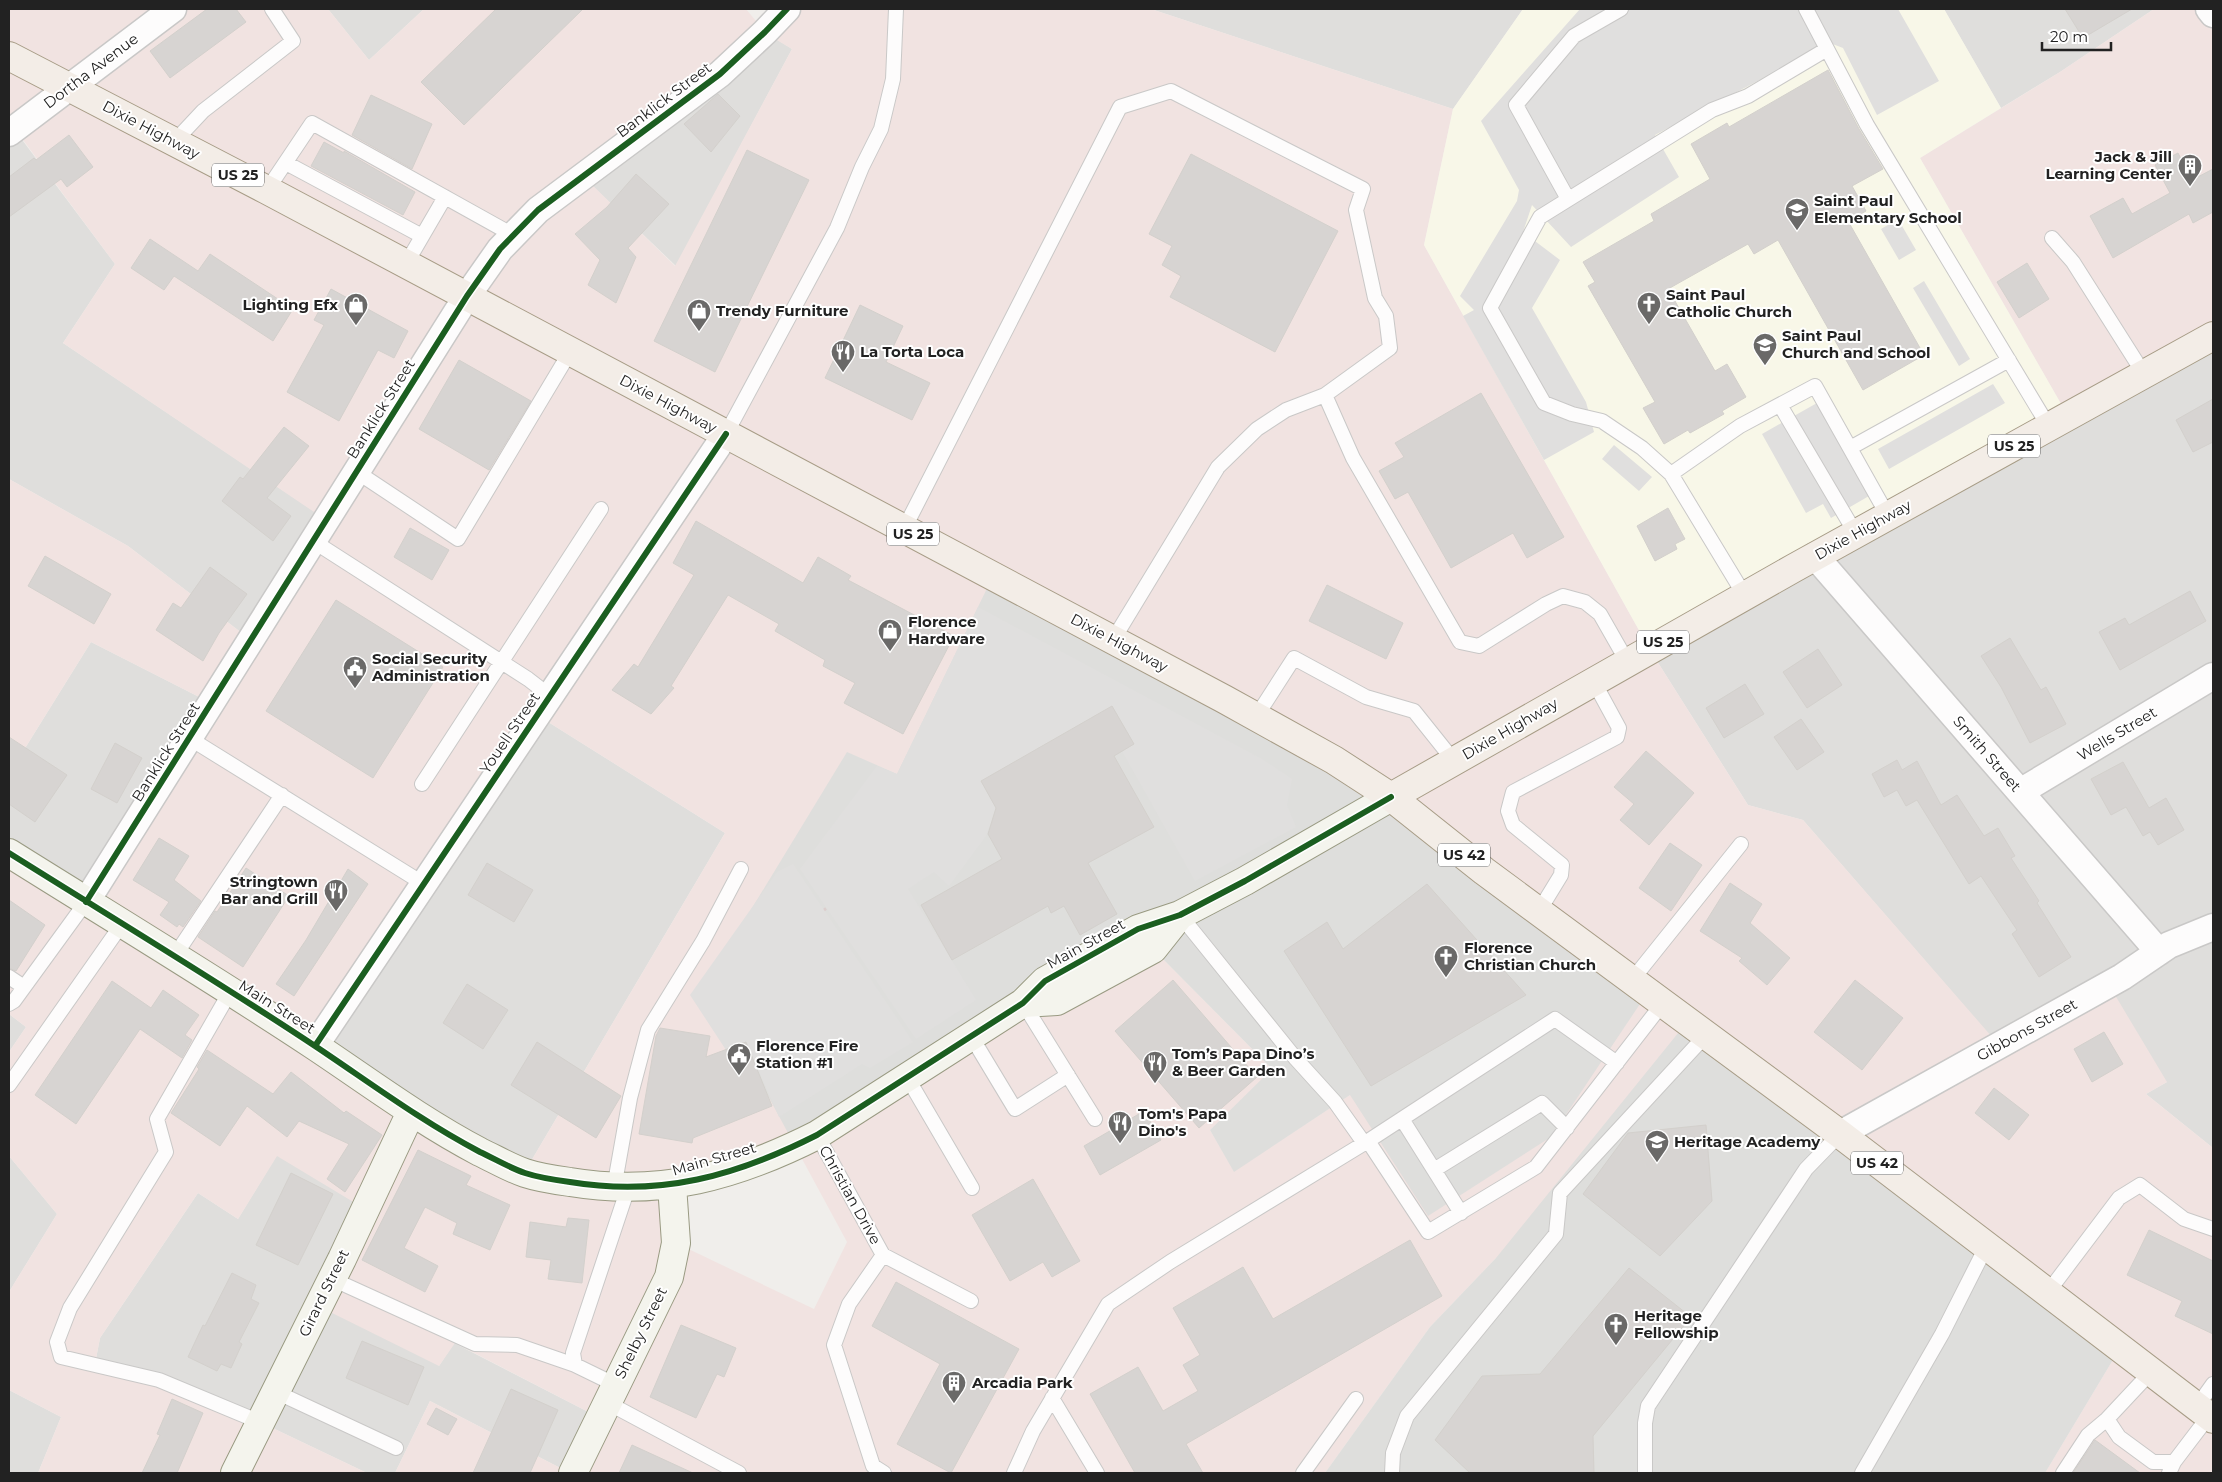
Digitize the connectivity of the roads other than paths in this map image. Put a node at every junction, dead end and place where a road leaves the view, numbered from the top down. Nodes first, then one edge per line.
1 (173, 9) edge
2 (272, 9) edge
3 (787, 9) edge
4 (896, 9) edge
5 (1621, 9) edge
6 (1806, 9) edge
7 (2209, 9) edge
8 (2213, 14) edge
9 (1827, 49) junction
10 (9, 56) edge
11 (70, 87) junction
12 (9, 133) edge
13 (174, 142) junction
14 (286, 162) junction
15 (267, 190) junction
16 (445, 196) junction
17 (1568, 199) junction
18 (513, 235) junction
19 (422, 236) junction
20 (2052, 238) dead end
21 (406, 264) junction
22 (467, 296) junction
23 (2213, 336) edge
24 (570, 352) junction
25 (2009, 360) junction
26 (2144, 374) junction
27 (1325, 395) junction
28 (1780, 404) junction
29 (2049, 427) junction
30 (726, 434) junction
31 (1850, 448) junction
32 (356, 472) junction
33 (1671, 474) junction
34 (601, 509) dead end
35 (1888, 516) junction
36 (904, 529) junction
37 (1856, 534) junction
38 (313, 541) junction
39 (1815, 556) junction
40 (1746, 596) junction
41 (1113, 640) junction
42 (500, 662) junction
43 (1628, 663) junction
44 (2213, 676) edge
45 (1594, 682) junction
46 (550, 696) junction
47 (1256, 716) junction
48 (189, 738) junction
49 (1454, 761) junction
50 (422, 784) dead end
51 (2020, 792) junction
52 (282, 795) junction
53 (1391, 797) junction
54 (1741, 844) dead end
55 (10, 856) edge
56 (741, 869) dead end
57 (424, 884) junction
58 (86, 902) junction
59 (1539, 911) junction
60 (1180, 915) junction
61 (122, 924) junction
62 (2213, 927) edge
63 (2159, 952) junction
64 (174, 957) junction
65 (9, 976) edge
66 (1632, 980) junction
67 (24, 988) junction
68 (230, 992) junction
69 (1023, 1003) junction
70 (1663, 1003) junction
71 (9, 1004) edge
72 (1706, 1035) junction
73 (971, 1036) junction
74 (315, 1046) junction
75 (1617, 1063) junction
76 (1068, 1075) junction
77 (907, 1077) junction
78 (9, 1085) edge
79 (411, 1112) junction
80 (1095, 1119) dead end
81 (1402, 1119) junction
82 (1567, 1128) junction
83 (1840, 1134) junction
84 (817, 1135) junction
85 (1366, 1142) junction
86 (1434, 1170) junction
87 (672, 1185) junction
88 (621, 1188) junction
89 (972, 1188) dead end
90 (1461, 1213) junction
91 (2213, 1229) edge
92 (1986, 1247) junction
93 (883, 1255) junction
94 (332, 1279) junction
95 (2048, 1292) junction
96 (971, 1300) dead end
97 (575, 1366) junction
98 (2151, 1372) junction
99 (276, 1392) junction
100 (612, 1394) junction
101 (1052, 1398) junction
102 (1356, 1399) dead end
103 (2208, 1406) edge
104 (2107, 1419) junction
105 (260, 1422) junction
106 (396, 1448) dead end
107 (2172, 1468) edge
108 (235, 1473) edge
109 (573, 1473) edge
110 (739, 1473) edge
111 (884, 1473) edge
112 (1014, 1473) edge
113 (1096, 1473) edge
114 (1303, 1473) edge
115 (1392, 1473) edge
116 (1645, 1473) edge
117 (1862, 1473) edge
118 (2063, 1473) edge

1 - 11 street, Dortha Avenue
2 - 13 lane
3 - 18 street, Banklick Street
4 - 30 lane
5 - 17 lane
6 - 9 lane
7 - 8 street
9 - 17 lane
9 - 25 lane
10 - 11 main road, Dixie Highway / US 25
11 - 12 street, Dortha Avenue
11 - 13 main road, Dixie Highway / US 25
13 - 15 main road, Dixie Highway / US 25
14 - 15 lane
14 - 16 lane
14 - 19 lane
15 - 21 main road, Dixie Highway / US 25
16 - 18 lane
16 - 19 lane
17 - 33 lane
18 - 22 street, Banklick Street
19 - 21 lane
20 - 26 lane
21 - 22 main road, Dixie Highway / US 25
22 - 24 main road, Dixie Highway / US 25
22 - 32 street, Banklick Street
23 - 26 main road, Dixie Highway / US 25
24 - 30 main road, Dixie Highway / US 25
24 - 32 lane
25 - 29 lane
25 - 31 lane
26 - 29 main road, Dixie Highway / US 25
27 - 36 lane
27 - 41 lane
27 - 43 lane
28 - 31 lane
28 - 33 lane
28 - 37 lane
29 - 35 main road, Dixie Highway / US 25
30 - 36 main road, Dixie Highway / US 25
30 - 46 street, Youell Street
31 - 35 lane
32 - 38 street, Banklick Street
33 - 40 lane
34 - 42 lane
35 - 37 main road, Dixie Highway / US 25
36 - 41 main road, Dixie Highway / US 25
37 - 39 main road, Dixie Highway / US 25
38 - 42 lane
38 - 48 street, Banklick Street
39 - 40 main road, Dixie Highway / US 25
39 - 51 street, Smith Street
40 - 43 main road, Dixie Highway / US 25
41 - 47 main road, Dixie Highway / US 25
42 - 46 lane
42 - 50 lane
43 - 45 main road, Dixie Highway / US 25
44 - 51 street, Wells Street
45 - 49 main road, Dixie Highway / US 25
45 - 59 lane
46 - 57 street, Youell Street
47 - 49 lane
47 - 53 main road, Dixie Highway / US 25
48 - 52 lane
48 - 58 street, Banklick Street
49 - 53 main road, Dixie Highway / US 25
51 - 63 street, Smith Street
52 - 57 lane
52 - 64 lane
53 - 59 main road, US 42
53 - 60 street, Main Street
54 - 66 lane
55 - 58 street, Main Street
56 - 88 lane
57 - 74 street, Youell Street
58 - 61 street, Main Street
58 - 67 lane
59 - 66 main road, US 42
60 - 69 street, Main Street
60 - 85 lane
61 - 64 street, Main Street
61 - 78 lane
62 - 63 street, Gibbons Street
63 - 83 street, Gibbons Street
64 - 68 street, Main Street
65 - 67 lane
66 - 70 main road, US 42
67 - 71 lane
68 - 74 street, Main Street
68 - 105 lane
69 - 73 street, Main Street
69 - 76 lane
70 - 72 main road, US 42
70 - 75 lane
72 - 83 main road, US 42
72 - 115 lane
73 - 76 lane
73 - 77 street, Main Street
74 - 79 street, Main Street
75 - 81 lane
75 - 82 lane
76 - 80 lane
77 - 84 street, Main Street
77 - 89 lane
79 - 88 street, Main Street
79 - 94 street, Girard Street
81 - 85 lane
81 - 86 lane
82 - 86 lane
82 - 90 lane
83 - 92 main road, US 42
83 - 116 lane
84 - 87 street, Main Street
84 - 93 lane, Christian Drive
85 - 90 lane
85 - 101 lane
86 - 90 lane
87 - 88 street, Main Street
87 - 100 street, Shelby Street
88 - 97 lane
91 - 95 lane
92 - 95 main road, US 42
92 - 117 lane
93 - 96 lane
93 - 111 lane
94 - 97 lane
94 - 99 street, Girard Street
95 - 98 main road, US 42
97 - 100 lane
98 - 103 main road, US 42
98 - 104 lane
99 - 105 street, Girard Street
99 - 106 lane
100 - 109 street, Shelby Street
100 - 110 lane
101 - 112 lane
101 - 113 lane
102 - 114 lane
103 - 107 lane
104 - 107 lane
104 - 118 lane
105 - 108 street, Girard Street

